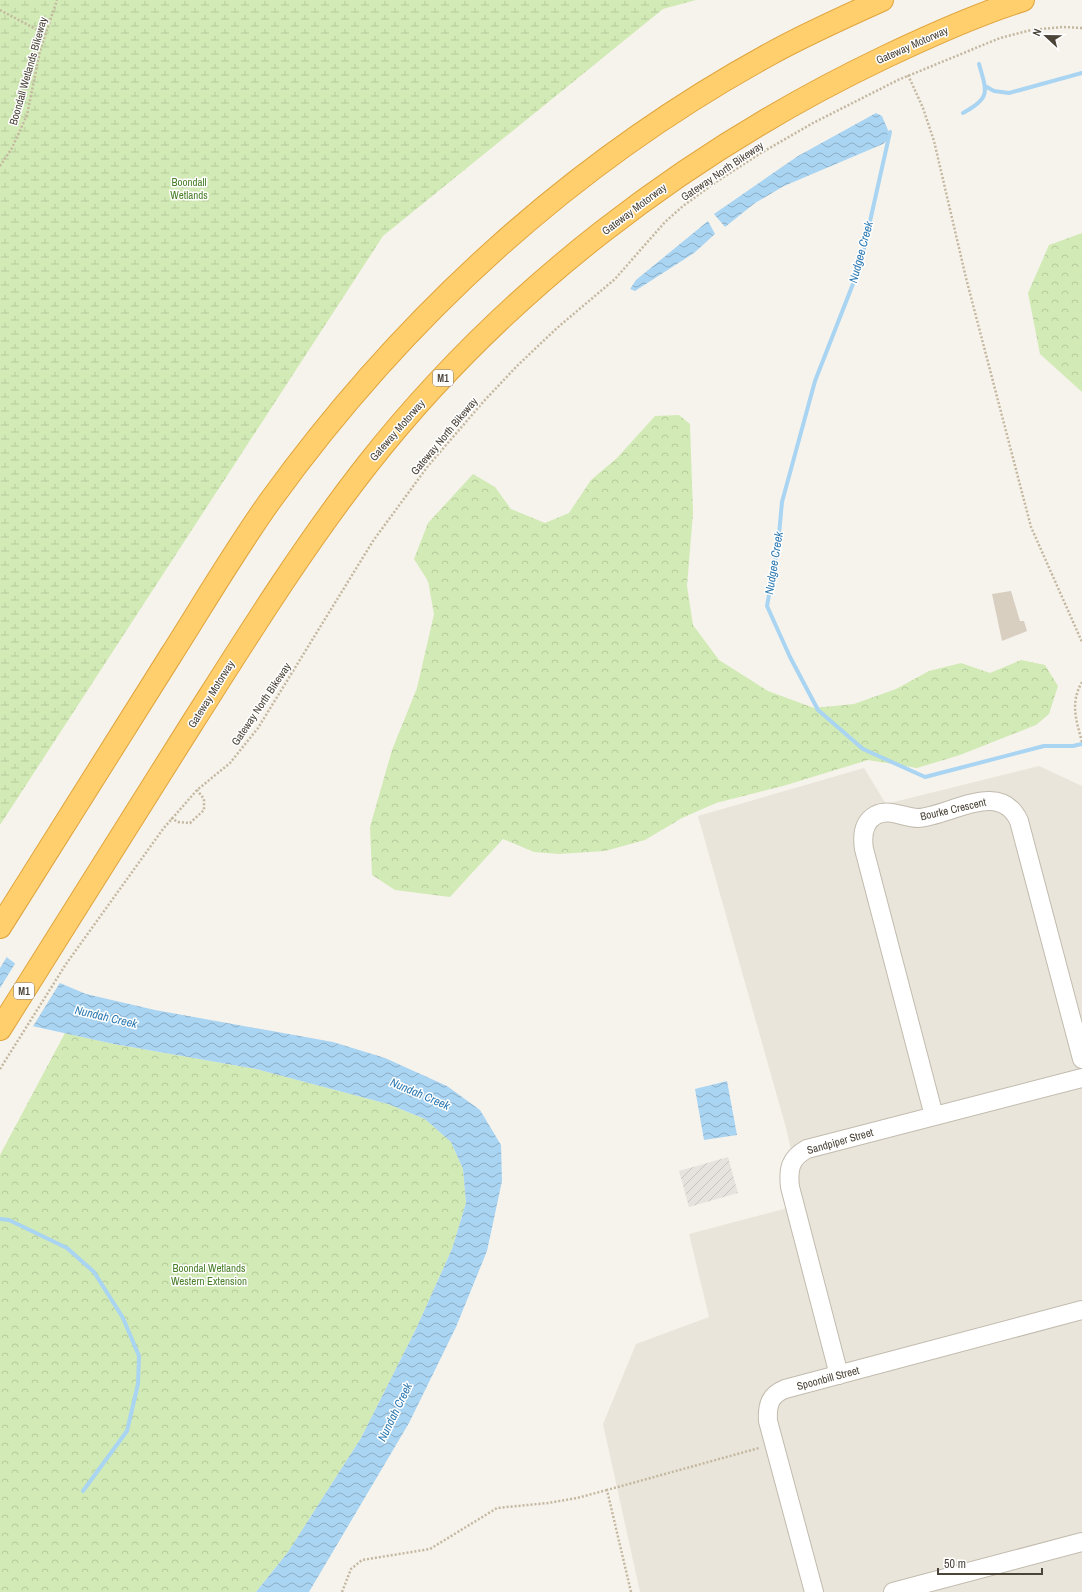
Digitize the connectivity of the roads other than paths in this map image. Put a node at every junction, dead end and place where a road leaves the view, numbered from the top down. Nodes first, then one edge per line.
1 (882, 0) edge
2 (1023, 0) edge
3 (1, 926) edge
4 (0, 1029) edge
5 (1082, 1059) edge
6 (1082, 1078) edge
7 (934, 1116) junction
8 (1082, 1310) edge
9 (839, 1375) junction
10 (1082, 1542) edge
11 (814, 1592) edge
12 (893, 1592) edge

1 - 3 highway
2 - 4 highway, Gateway Motorway / M1
5 - 7 street, Bourke Crescent
6 - 7 street, Sandpiper Street
7 - 9 street, Sandpiper Street
8 - 9 street, Spoonbill Street
9 - 11 street, Spoonbill Street
10 - 12 street

